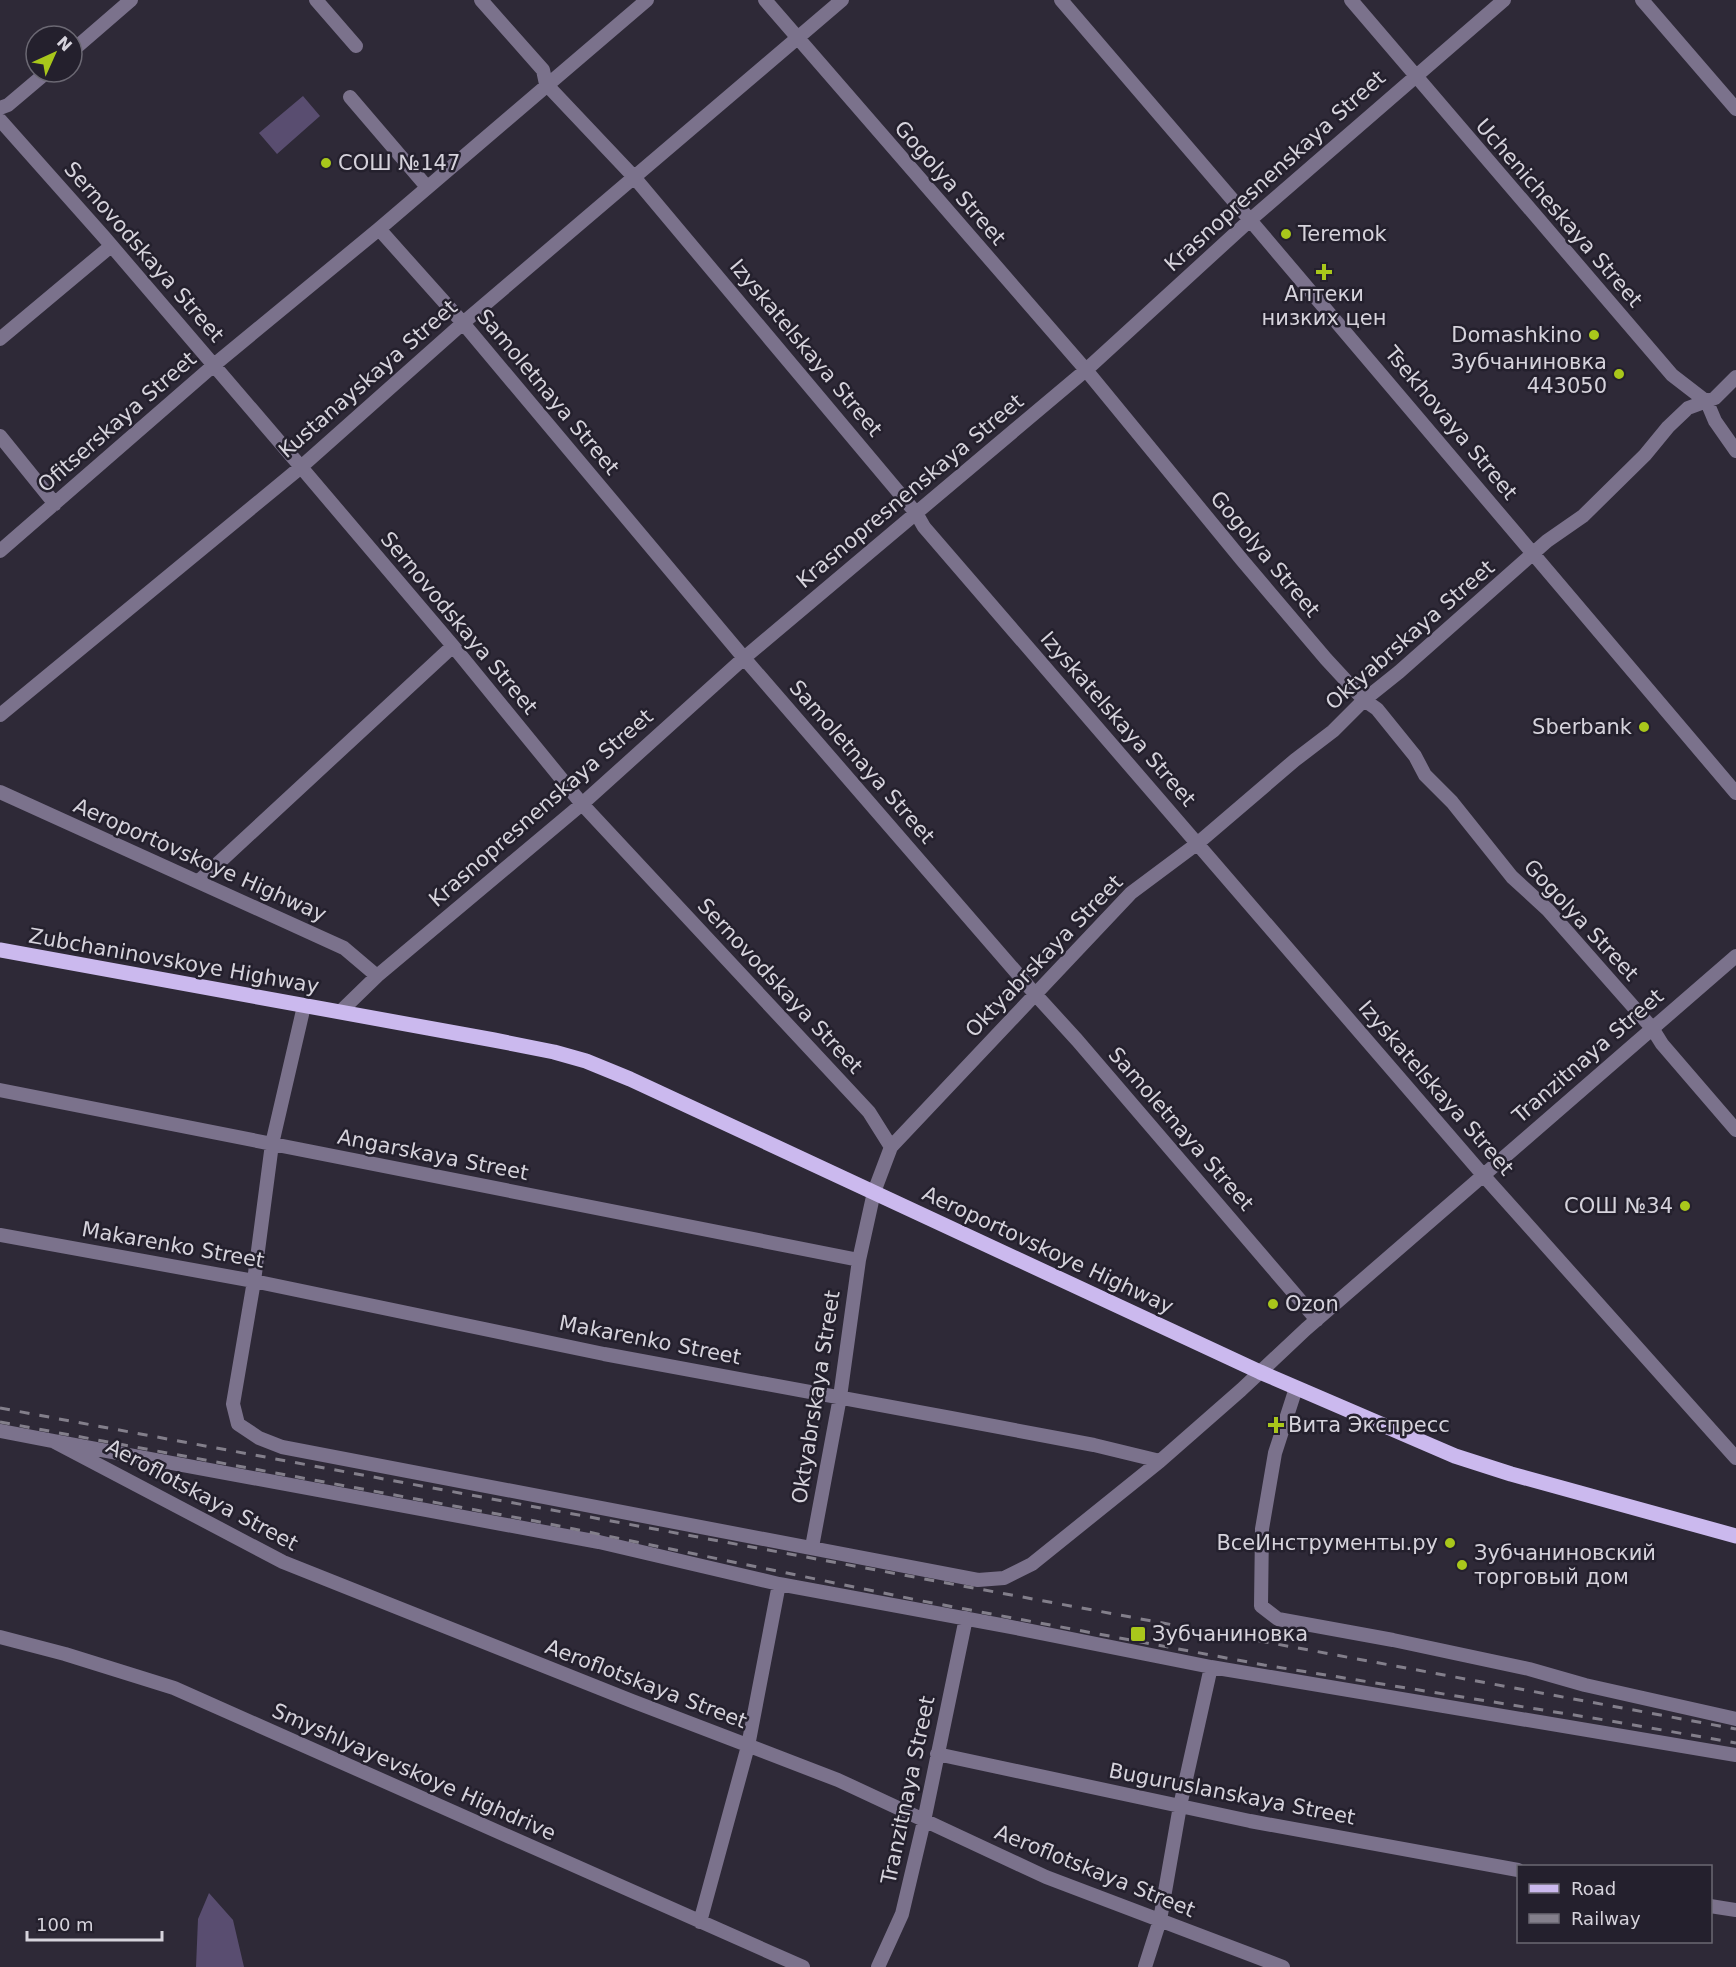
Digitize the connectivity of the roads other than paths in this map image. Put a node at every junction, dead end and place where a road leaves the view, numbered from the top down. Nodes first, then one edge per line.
1 (131, 0) edge
2 (316, 0) edge
3 (481, 0) edge
4 (647, 0) edge
5 (765, 0) edge
6 (842, 0) edge
7 (1061, 0) edge
8 (1351, 0) edge
9 (1504, 0) edge
10 (1642, 0) edge
11 (797, 38) junction
12 (84, 41) edge
13 (356, 46) dead end
14 (1414, 76) junction
15 (33, 84) edge
16 (546, 84) junction
17 (350, 97) dead end
18 (0, 108) edge
19 (1736, 109) edge
20 (0, 120) edge
21 (634, 177) junction
22 (428, 188) junction
23 (1250, 220) junction
24 (379, 229) junction
25 (111, 246) junction
26 (463, 323) junction
27 (0, 339) edge
28 (214, 366) junction
29 (1086, 370) junction
30 (1736, 377) edge
31 (1707, 402) junction
32 (0, 435) edge
33 (1736, 451) edge
34 (301, 466) junction
35 (55, 504) junction
36 (916, 513) junction
37 (0, 551) edge
38 (1533, 553) junction
39 (453, 646) junction
40 (744, 658) junction
41 (1364, 700) junction
42 (0, 714) edge
43 (0, 792) edge
44 (1736, 793) edge
45 (582, 804) junction
46 (1198, 843) junction
47 (199, 881) junction
48 (0, 950) edge
49 (1736, 956) edge
50 (377, 976) junction
51 (1035, 994) junction
52 (304, 1006) junction
53 (341, 1011) junction
54 (1652, 1028) junction
55 (0, 1090) edge
56 (1736, 1130) edge
57 (272, 1144) junction
58 (891, 1147) junction
59 (1483, 1175) junction
60 (874, 1192) junction
61 (0, 1235) edge
62 (859, 1260) junction
63 (254, 1281) junction
64 (1317, 1320) junction
65 (1260, 1372) junction
66 (1296, 1388) junction
67 (840, 1398) junction
68 (0, 1431) edge
69 (53, 1441) junction
70 (1736, 1458) edge
71 (1160, 1461) junction
72 (1736, 1536) edge
73 (812, 1547) junction
74 (779, 1584) junction
75 (966, 1618) junction
76 (0, 1637) edge
77 (1211, 1667) junction
78 (1736, 1719) edge
79 (748, 1746) junction
80 (937, 1754) junction
81 (1736, 1755) edge
82 (1180, 1806) junction
83 (924, 1821) junction
84 (1517, 1870) edge
85 (1712, 1906) edge
86 (1736, 1910) edge
87 (1160, 1920) junction
88 (700, 1922) junction
89 (802, 1967) edge
90 (878, 1967) edge
91 (1145, 1967) edge
92 (1283, 1967) edge

1 - 12 street
2 - 13 street
3 - 16 street, Izyskatelskaya Street
4 - 16 street, Ofitserskaya Street
5 - 11 street, Gogolya Street
6 - 11 street, Kustanayskaya Street
7 - 23 street, Tsekhovaya Street
8 - 14 street, Uchenicheskaya Street
9 - 14 street, Krasnopresnenskaya Street
10 - 19 street
11 - 21 street, Kustanayskaya Street
11 - 29 street, Gogolya Street
14 - 23 street, Krasnopresnenskaya Street
14 - 31 street, Uchenicheskaya Street
15 - 18 street
16 - 21 street, Izyskatelskaya Street
16 - 22 street, Ofitserskaya Street
17 - 22 street
20 - 25 street, Sernovodskaya Street
21 - 26 street, Kustanayskaya Street
21 - 36 street, Izyskatelskaya Street
22 - 24 street, Ofitserskaya Street
23 - 29 street, Krasnopresnenskaya Street
23 - 38 street, Tsekhovaya Street
24 - 26 street, Samoletnaya Street
24 - 28 street, Ofitserskaya Street
25 - 27 street
25 - 28 street, Sernovodskaya Street
26 - 34 street, Kustanayskaya Street
26 - 40 street, Samoletnaya Street
28 - 34 street, Sernovodskaya Street
28 - 35 street, Ofitserskaya Street
29 - 36 street, Krasnopresnenskaya Street
29 - 41 street, Gogolya Street
30 - 31 street, Oktyabrskaya Street
31 - 33 street, Uchenicheskaya Street
31 - 38 street, Oktyabrskaya Street
32 - 35 street
34 - 39 street, Sernovodskaya Street
34 - 42 street, Kustanayskaya Street
35 - 37 street, Ofitserskaya Street
36 - 40 street, Krasnopresnenskaya Street
36 - 46 street, Izyskatelskaya Street
38 - 41 street, Oktyabrskaya Street
38 - 44 street, Tsekhovaya Street
39 - 45 street, Sernovodskaya Street
39 - 47 street
40 - 45 street, Krasnopresnenskaya Street
40 - 51 street, Samoletnaya Street
41 - 46 street, Oktyabrskaya Street
41 - 54 street, Gogolya Street
43 - 47 street, Aeroportovskoye Highway
45 - 50 street, Krasnopresnenskaya Street
45 - 58 street, Sernovodskaya Street
46 - 51 street, Oktyabrskaya Street
46 - 59 street, Izyskatelskaya Street
47 - 50 street, Aeroportovskoye Highway
48 - 52 main road, Zubchaninovskoye Highway
49 - 54 street, Tranzitnaya Street
50 - 53 street, Krasnopresnenskaya Street
51 - 58 street, Oktyabrskaya Street
51 - 64 street, Samoletnaya Street
52 - 53 main road, Zubchaninovskoye Highway
52 - 57 street
53 - 60 main road, Aeroportovskoye Highway
54 - 56 street, Gogolya Street
54 - 59 street, Tranzitnaya Street
55 - 57 street, Angarskaya Street
57 - 62 street, Angarskaya Street
57 - 63 street
58 - 60 street, Oktyabrskaya Street
59 - 64 street, Tranzitnaya Street
59 - 70 street, Izyskatelskaya Street
60 - 62 street, Oktyabrskaya Street
60 - 65 main road, Aeroportovskoye Highway
61 - 63 street, Makarenko Street
62 - 67 street, Oktyabrskaya Street
63 - 67 street, Makarenko Street
63 - 73 street
64 - 65 street, Tranzitnaya Street
65 - 66 main road, Aeroportovskoye Highway
65 - 71 street
66 - 72 main road, Aeroportovskoye Highway
66 - 78 street
67 - 71 street, Makarenko Street
67 - 73 street, Oktyabrskaya Street
68 - 69 street, Aeroflotskaya Street
69 - 74 street
69 - 79 street, Aeroflotskaya Street
71 - 73 street
74 - 75 street
74 - 79 street
75 - 77 street
75 - 80 street, Tranzitnaya Street
76 - 88 street, Smyshlyayevskoye Highdrive
77 - 81 street
77 - 82 street
79 - 83 street, Aeroflotskaya Street
79 - 88 street
80 - 82 street, Buguruslanskaya Street
80 - 83 street, Tranzitnaya Street
82 - 84 street, Buguruslanskaya Street
82 - 87 street
83 - 87 street, Aeroflotskaya Street
83 - 90 street, Tranzitnaya Street
85 - 86 street
87 - 91 street
87 - 92 street, Aeroflotskaya Street
88 - 89 street, Smyshlyayevskoye Highdrive

